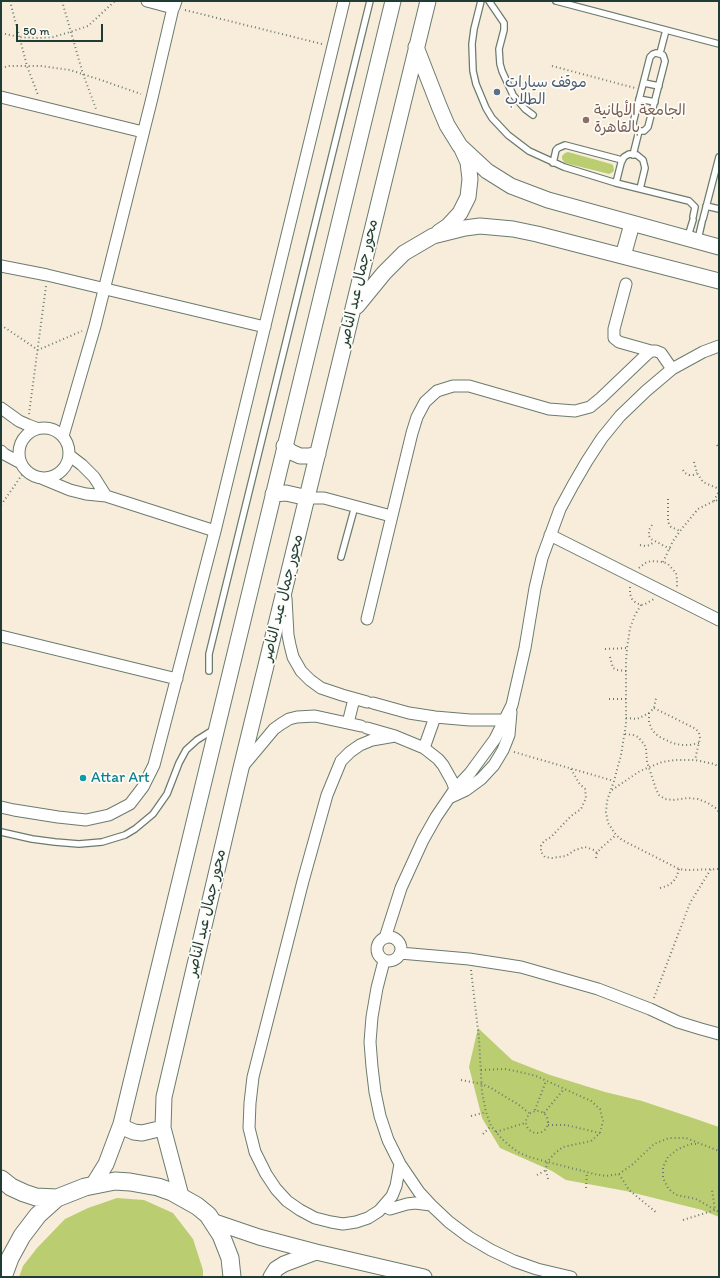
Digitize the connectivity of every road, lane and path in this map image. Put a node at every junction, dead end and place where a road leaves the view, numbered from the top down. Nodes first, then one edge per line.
1 (10, 1) edge
2 (62, 1) edge
3 (115, 1) edge
4 (147, 1) edge
5 (344, 1) edge
6 (370, 1) edge
7 (392, 1) edge
8 (428, 1) edge
9 (481, 1) edge
10 (490, 1) edge
11 (556, 1) edge
12 (174, 5) edge
13 (666, 30) junction
14 (70, 32) junction
15 (1, 33) edge
16 (19, 37) junction
17 (719, 44) edge
18 (333, 47) junction
19 (416, 47) junction
20 (660, 53) junction
21 (27, 66) junction
22 (552, 66) dead end
23 (1, 68) edge
24 (83, 74) junction
25 (644, 83) junction
26 (659, 86) junction
27 (642, 90) junction
28 (1, 97) edge
29 (152, 98) junction
30 (639, 99) junction
31 (655, 102) junction
32 (42, 107) junction
33 (532, 115) dead end
34 (101, 121) junction
35 (639, 131) junction
36 (143, 132) junction
37 (460, 146) junction
38 (633, 154) junction
39 (719, 157) edge
40 (622, 160) junction
41 (552, 162) junction
42 (616, 183) junction
43 (640, 189) junction
44 (706, 206) junction
45 (719, 209) edge
46 (632, 224) junction
47 (665, 233) junction
48 (690, 233) junction
49 (699, 235) junction
50 (433, 236) junction
51 (719, 241) edge
52 (719, 247) edge
53 (624, 256) junction
54 (1, 266) edge
55 (47, 275) junction
56 (719, 281) edge
57 (626, 284) dead end
58 (104, 289) junction
59 (353, 312) junction
60 (1, 325) edge
61 (95, 326) junction
62 (264, 327) junction
63 (719, 346) edge
64 (38, 350) junction
65 (651, 351) junction
66 (672, 369) junction
67 (1, 408) edge
68 (32, 427) junction
69 (63, 436) junction
70 (717, 445) dead end
71 (284, 446) junction
72 (719, 448) edge
73 (1, 451) edge
74 (318, 454) junction
75 (69, 455) junction
76 (694, 462) dead end
77 (22, 466) junction
78 (683, 470) dead end
79 (697, 473) junction
80 (41, 478) junction
81 (719, 490) edge
82 (273, 494) junction
83 (106, 496) junction
84 (308, 498) junction
85 (668, 499) dead end
86 (714, 500) junction
87 (719, 500) edge
88 (1, 505) edge
89 (354, 506) junction
90 (391, 516) junction
91 (652, 525) dead end
92 (215, 530) junction
93 (680, 531) junction
94 (550, 535) junction
95 (654, 542) junction
96 (640, 545) dead end
97 (670, 549) junction
98 (341, 557) dead end
99 (663, 562) dead end
100 (286, 590) junction
101 (640, 605) dead end
102 (367, 619) dead end
103 (719, 620) edge
104 (1, 636) edge
105 (627, 648) junction
106 (605, 649) dead end
107 (610, 658) dead end
108 (209, 671) dead end
109 (626, 671) junction
110 (177, 679) junction
111 (354, 698) junction
112 (656, 698) dead end
113 (609, 699) dead end
114 (626, 699) junction
115 (512, 705) junction
116 (654, 708) junction
117 (649, 713) junction
118 (435, 717) junction
119 (626, 718) junction
120 (505, 720) junction
121 (348, 723) junction
122 (217, 727) junction
123 (625, 734) junction
124 (395, 736) junction
125 (699, 743) junction
126 (424, 748) junction
127 (503, 750) junction
128 (695, 760) junction
129 (649, 767) junction
130 (719, 767) edge
131 (241, 768) junction
132 (570, 768) junction
133 (614, 781) junction
134 (611, 790) junction
135 (452, 793) junction
136 (1, 806) edge
137 (719, 813) edge
138 (1, 832) edge
139 (616, 836) junction
140 (597, 853) junction
141 (596, 858) dead end
142 (679, 869) junction
143 (711, 869) junction
144 (719, 869) edge
145 (660, 888) dead end
146 (385, 938) junction
147 (400, 953) junction
148 (469, 958) junction
149 (384, 961) junction
150 (650, 1009) junction
151 (719, 1034) edge
152 (481, 1070) junction
153 (460, 1080) dead end
154 (546, 1081) junction
155 (482, 1084) junction
156 (564, 1089) junction
157 (535, 1110) junction
158 (486, 1112) junction
159 (529, 1113) junction
160 (544, 1113) junction
161 (471, 1116) dead end
162 (526, 1123) junction
163 (120, 1124) junction
164 (548, 1125) junction
165 (491, 1126) junction
166 (163, 1128) junction
167 (495, 1132) junction
168 (600, 1133) junction
169 (484, 1134) dead end
170 (698, 1143) junction
171 (719, 1152) edge
172 (548, 1162) junction
173 (400, 1164) junction
174 (546, 1170) junction
175 (588, 1172) junction
176 (619, 1174) junction
177 (537, 1175) dead end
178 (1, 1179) edge
179 (548, 1179) dead end
180 (93, 1185) junction
181 (586, 1188) dead end
182 (712, 1190) dead end
183 (181, 1196) junction
184 (57, 1198) junction
185 (386, 1204) junction
186 (431, 1205) junction
187 (715, 1210) junction
188 (719, 1212) edge
189 (657, 1213) dead end
190 (683, 1220) dead end
191 (212, 1221) junction
192 (316, 1252) junction
193 (3, 1269) edge
194 (232, 1277) edge
195 (271, 1277) edge
196 (424, 1277) edge
197 (571, 1277) edge

1 - 16 path
2 - 14 path
3 - 14 path
4 - 12 street
5 - 18 street
6 - 108 lane
7 - 71 main road
8 - 19 main road, محور جمال عبد الناصر
9 - 41 lane
10 - 33 lane
11 - 13 lane
12 - 18 path
12 - 29 street
13 - 17 lane
13 - 20 lane
14 - 16 path
14 - 24 path
15 - 16 path
16 - 21 path
18 - 62 street
19 - 37 main road
19 - 59 main road, محور جمال عبد الناصر
20 - 25 lane
20 - 26 lane
21 - 23 path
21 - 24 path
21 - 32 path
22 - 27 path
24 - 29 path
24 - 34 path
25 - 26 lane
25 - 27 lane
26 - 31 lane
27 - 30 lane
28 - 32 street
29 - 36 street
30 - 31 lane
30 - 35 lane
31 - 35 lane
32 - 34 street
34 - 36 street
35 - 38 lane
36 - 58 street
37 - 46 main road
37 - 50 main road
38 - 40 lane
38 - 43 lane
39 - 44 lane
40 - 41 lane
40 - 42 lane
41 - 42 lane
42 - 43 lane
43 - 48 lane
44 - 45 lane
44 - 49 lane
46 - 47 main road
46 - 53 main road
47 - 48 lane
47 - 52 main road
48 - 49 lane
49 - 51 lane
50 - 53 main road
50 - 59 main road
53 - 56 main road
54 - 55 street
55 - 58 street
55 - 64 path
57 - 65 street
58 - 61 street
58 - 62 street
59 - 74 main road, محور جمال عبد الناصر
60 - 64 path
61 - 64 path
61 - 69 street
62 - 92 street
63 - 66 street
64 - 68 path
65 - 66 street
65 - 90 street
66 - 94 street
67 - 68 street
68 - 69 street
68 - 77 street
69 - 75 street
70 - 72 path
71 - 74 main road
71 - 82 main road
73 - 77 street
74 - 84 main road, محور جمال عبد الناصر
75 - 80 street
75 - 83 street
76 - 79 path
77 - 80 street
77 - 88 path
78 - 79 path
79 - 81 path
80 - 83 street
81 - 86 path
82 - 84 main road
82 - 122 main road
83 - 92 street
84 - 89 street
84 - 100 main road, محور جمال عبد الناصر
85 - 93 path
86 - 87 path
86 - 93 path
89 - 90 street
89 - 98 lane
90 - 102 street
91 - 95 path
92 - 110 street
93 - 97 path
94 - 103 street
94 - 115 street
95 - 96 path
95 - 97 path
97 - 99 path
100 - 111 street
100 - 131 main road, محور جمال عبد الناصر
101 - 105 path
104 - 110 street
105 - 106 path
105 - 109 path
107 - 109 path
109 - 114 path
110 - 136 street
111 - 118 street
111 - 121 street
112 - 116 path
113 - 114 path
114 - 119 path
115 - 120 street
115 - 127 street
116 - 117 path
116 - 125 path
117 - 119 path
117 - 125 path
118 - 120 street
118 - 126 street
119 - 123 path
120 - 135 street
121 - 124 street
121 - 131 street
122 - 138 lane
122 - 163 main road
123 - 129 path
123 - 133 path
124 - 126 street
124 - 185 street
125 - 128 path
126 - 135 street
127 - 132 path
127 - 135 street
128 - 129 path
128 - 130 path
129 - 134 path
129 - 137 path
131 - 166 main road, محور جمال عبد الناصر
132 - 133 path
132 - 140 path
133 - 134 path
134 - 139 path
135 - 146 street
139 - 140 path
139 - 142 path
140 - 141 path
142 - 143 path
142 - 145 path
143 - 144 path
143 - 150 path
146 - 147 street
146 - 149 street
147 - 148 street
147 - 149 street
148 - 150 street
148 - 152 path
149 - 173 street
150 - 151 street
152 - 154 path
152 - 155 path
153 - 155 path
154 - 156 path
154 - 157 path
155 - 158 path
155 - 159 path
156 - 160 path
156 - 168 path
157 - 159 path
157 - 160 path
158 - 161 path
158 - 165 path
159 - 162 path
160 - 164 path
162 - 164 path
162 - 167 path
163 - 166 main road
163 - 180 main road
164 - 168 path
165 - 167 path
165 - 169 path
166 - 183 main road, محور جمال عبد الناصر
167 - 172 path
168 - 172 path
170 - 171 path
170 - 176 path
170 - 187 path
172 - 174 path
172 - 175 path
173 - 185 street
173 - 186 street
174 - 177 path
174 - 179 path
175 - 176 path
175 - 181 path
176 - 189 path
178 - 184 main road
180 - 183 main road
180 - 184 main road
182 - 187 path
183 - 191 main road
184 - 193 main road
185 - 186 street
186 - 197 street
187 - 188 path
187 - 190 path
191 - 192 main road
191 - 194 main road
192 - 195 main road
192 - 196 main road

